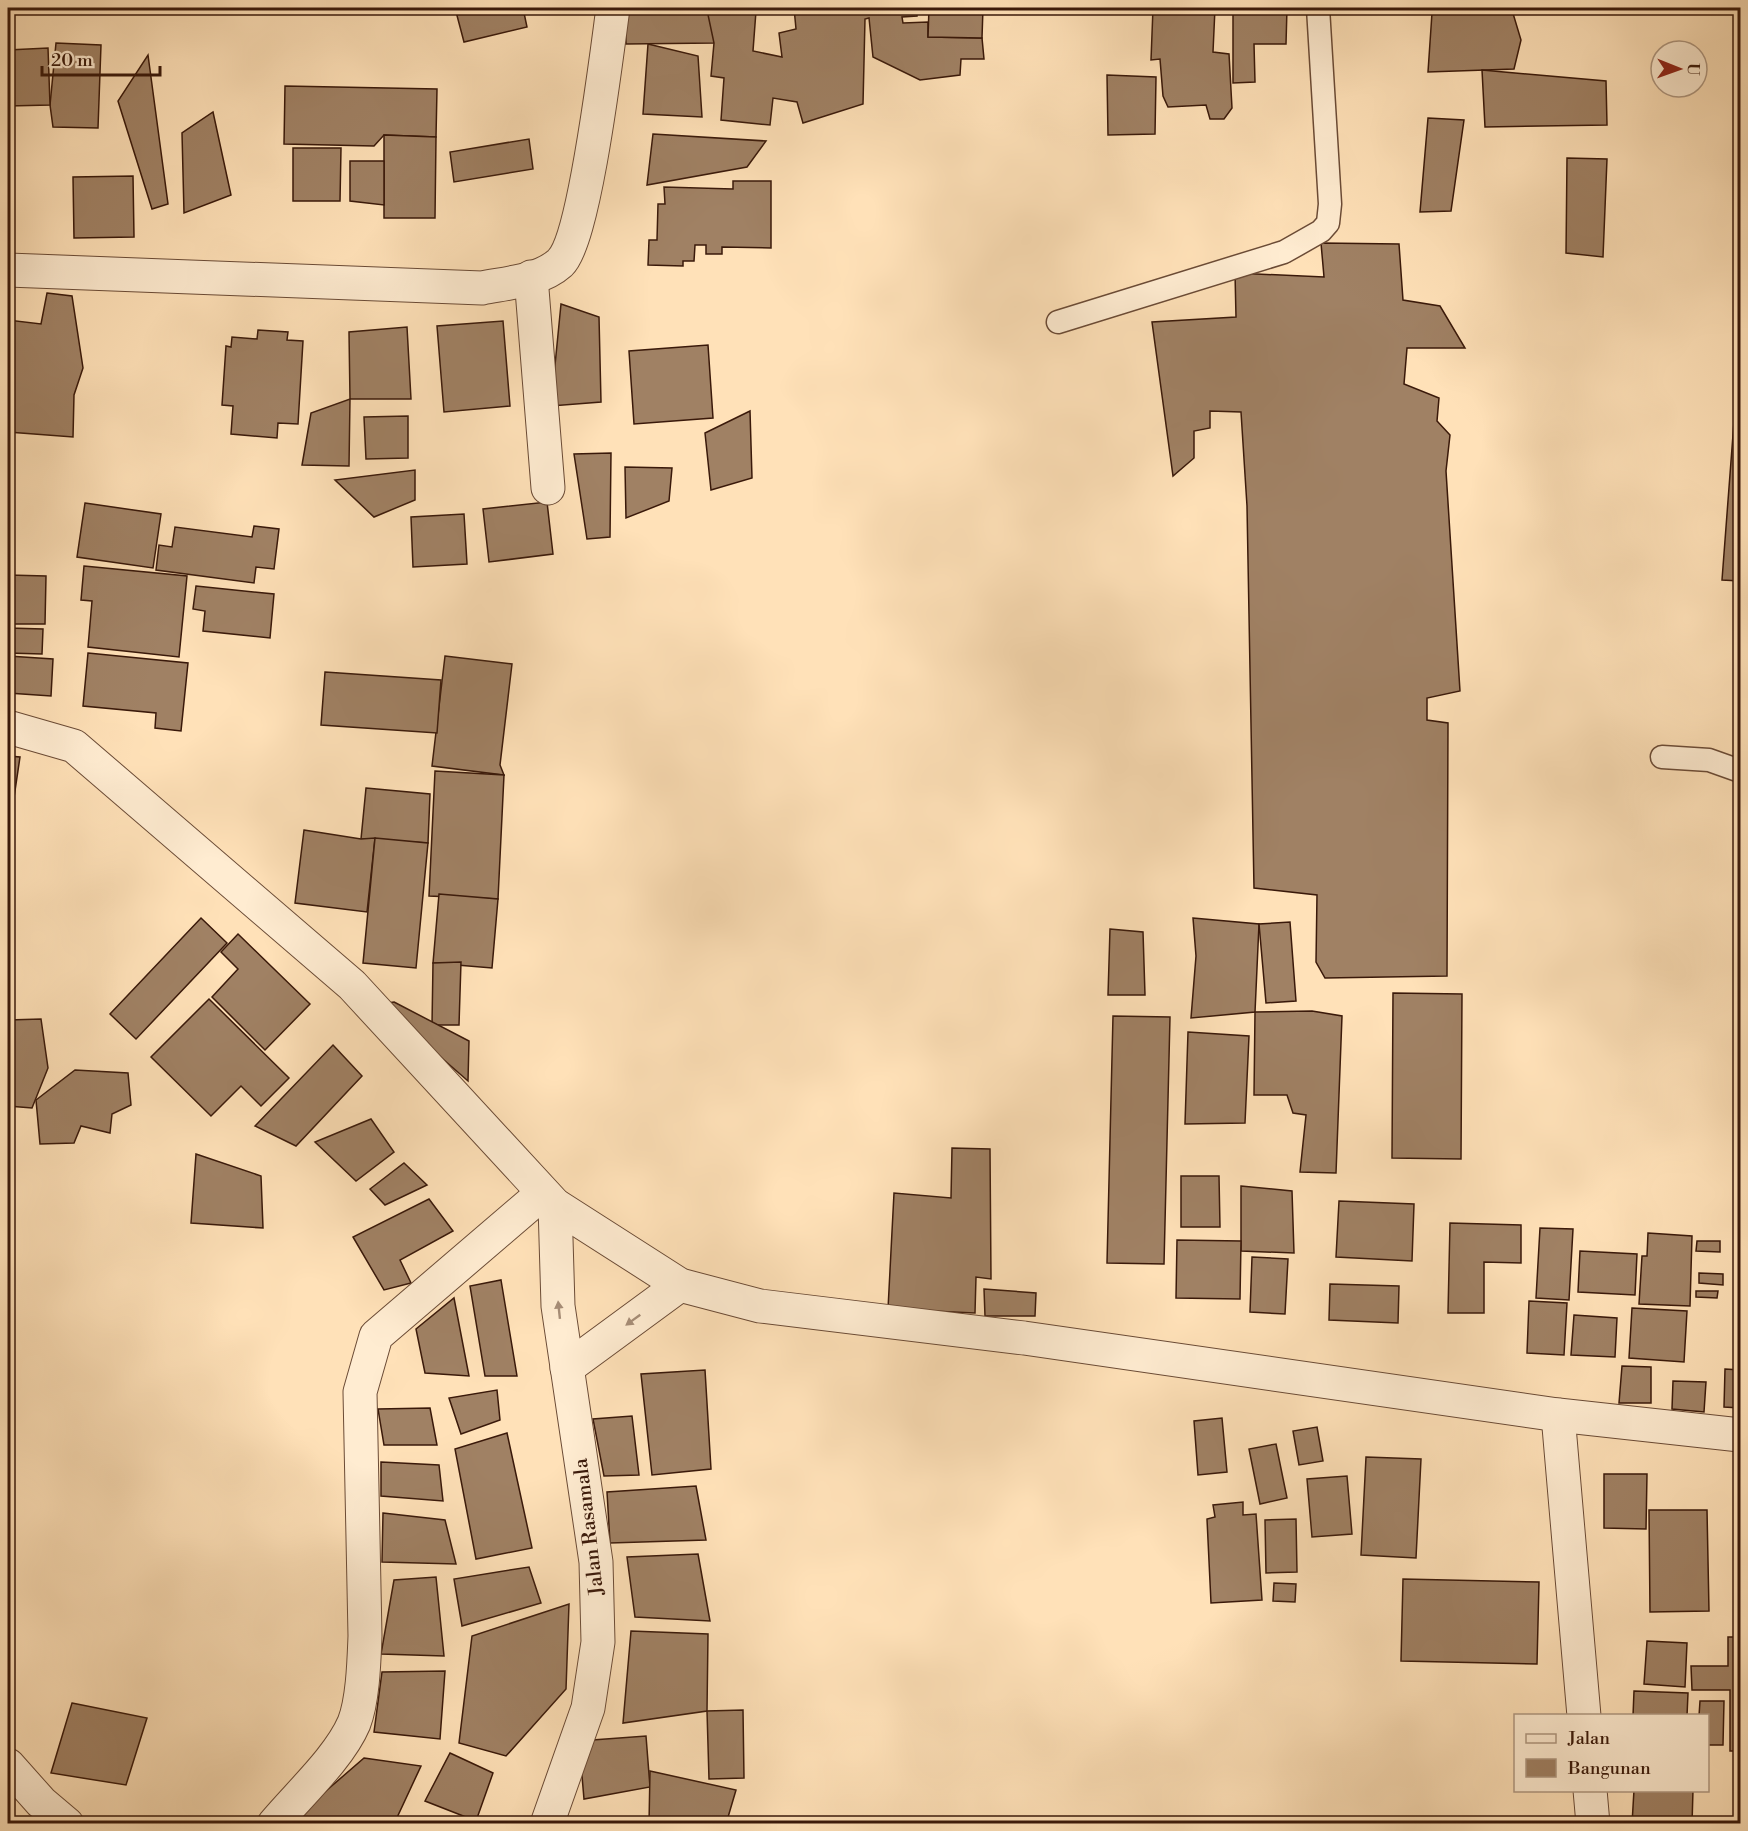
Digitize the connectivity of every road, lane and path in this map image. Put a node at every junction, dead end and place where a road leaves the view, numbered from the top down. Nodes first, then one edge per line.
1 (613, 8) edge
2 (1318, 8) edge
3 (8, 270) edge
4 (531, 277) junction
5 (1058, 322) dead end
6 (548, 488) dead end
7 (8, 727) edge
8 (1662, 757) dead end
9 (1740, 771) edge
10 (549, 1199) junction
11 (680, 1285) junction
12 (567, 1368) junction
13 (1558, 1415) junction
14 (1740, 1435) edge
15 (1584, 1714) edge
16 (8, 1765) edge
17 (1590, 1792) edge
18 (67, 1824) edge
19 (274, 1824) edge
20 (547, 1824) edge
21 (1593, 1824) edge

1 - 4 street
2 - 5 lane
3 - 4 street
4 - 6 street
7 - 10 street
8 - 9 lane
10 - 11 street
12 -> 10 street, Jalan Rasamala
10 - 19 street
11 -> 12 street
11 - 13 street
12 - 20 street, Jalan Rasamala
13 - 14 street
13 - 15 street
16 - 18 street
17 - 21 street

